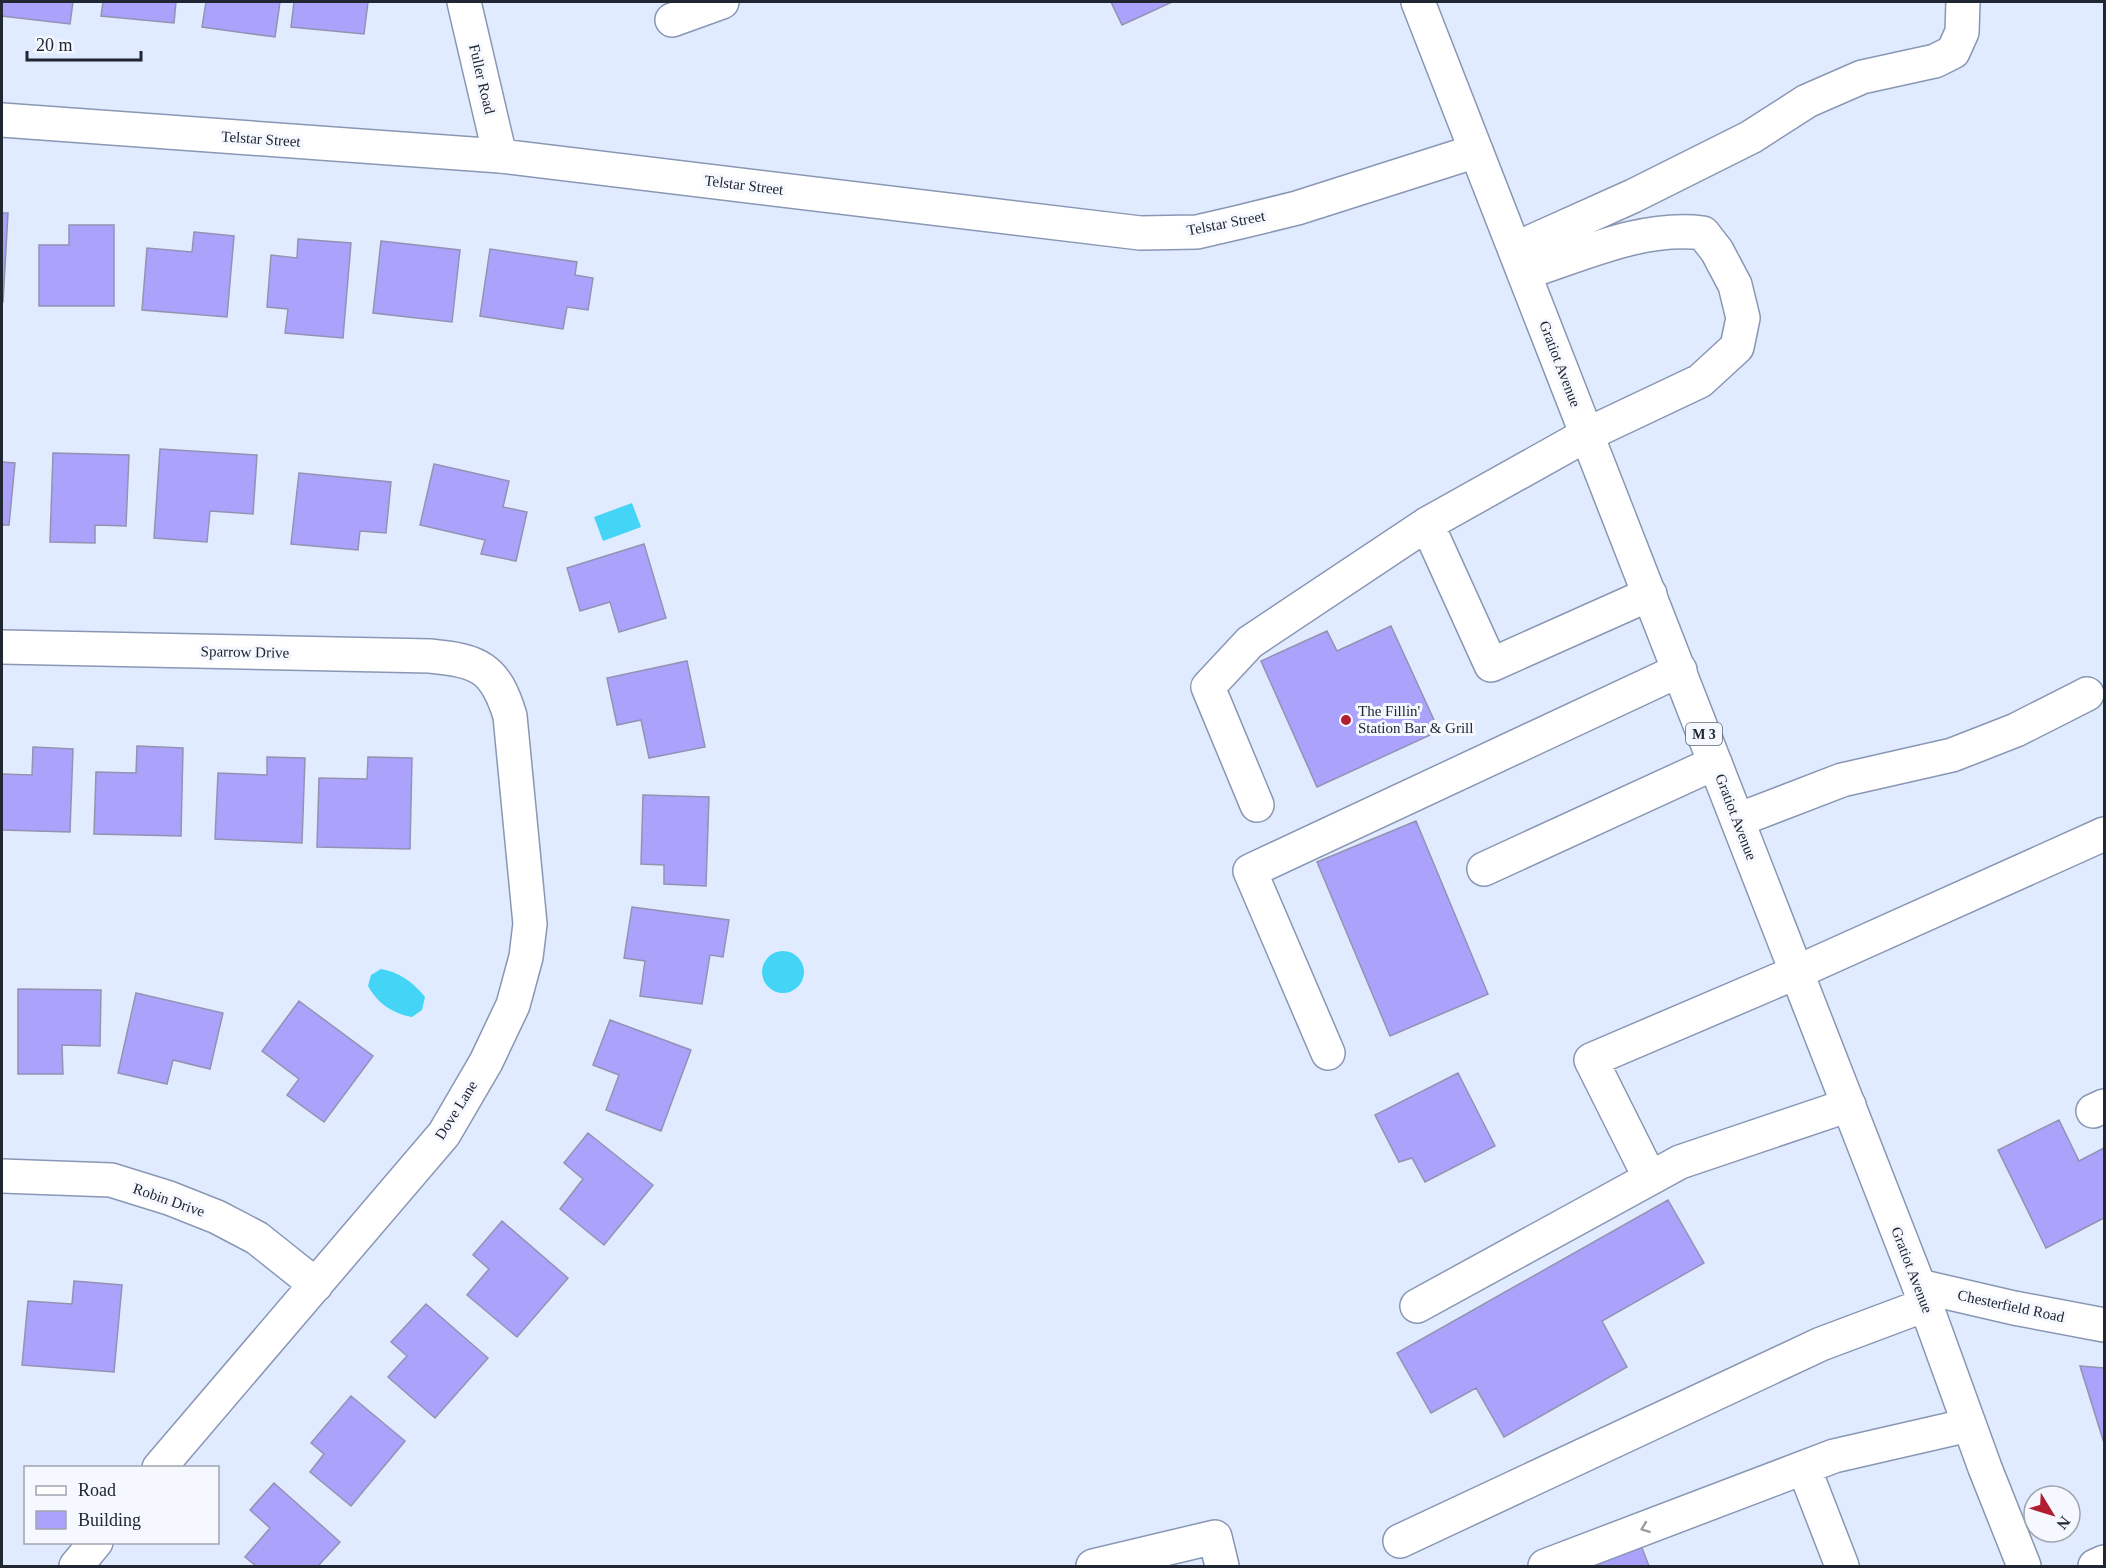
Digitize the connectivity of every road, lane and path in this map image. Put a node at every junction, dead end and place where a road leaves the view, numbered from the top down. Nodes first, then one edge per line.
1 (464, 2) edge
2 (722, 2) edge
3 (1418, 2) edge
4 (1963, 2) edge
5 (672, 20) dead end
6 (2, 120) edge
7 (1476, 151) junction
8 (500, 156) junction
9 (1519, 261) junction
10 (1588, 434) junction
11 (1427, 524) junction
12 (1650, 594) junction
13 (2, 647) edge
14 (485, 670) joint
15 (1680, 670) junction
16 (2087, 694) dead end
17 (1715, 763) junction
18 (1257, 805) dead end
19 (1738, 820) junction
20 (2104, 834) edge
21 (1484, 869) dead end
22 (1797, 972) junction
23 (1328, 1053) dead end
24 (1849, 1105) junction
25 (2, 1176) edge
26 (1650, 1179) junction
27 (316, 1285) junction
28 (1922, 1295) junction
29 (1417, 1306) dead end
30 (2104, 1325) edge
31 (1969, 1425) junction
32 (160, 1466) edge
33 (1803, 1468) junction
34 (1400, 1541) dead end
35 (94, 1544) edge
36 (2104, 1562) edge
37 (76, 1566) edge
38 (1093, 1566) edge
39 (1222, 1566) edge
40 (1545, 1566) edge
41 (1842, 1566) edge
42 (2024, 1566) edge
43 (2095, 1566) edge

1 - 8 street, Fuller Road
2 - 5 street
3 - 7 street, Gratiot Avenue / M 3
4 - 9 street
6 - 8 street, Telstar Street
7 - 8 street, Telstar Street
7 - 9 street, Gratiot Avenue / M 3
9 - 10 street, Gratiot Avenue / M 3
9 - 10 street
10 - 11 street
10 - 12 street, Gratiot Avenue / M 3
11 - 12 street
11 - 18 street
12 - 15 street, Gratiot Avenue / M 3
13 - 14 street, Sparrow Drive
14 - 27 street, Dove Lane
15 - 17 street, Gratiot Avenue / M 3
15 - 23 street
16 - 19 street
17 - 19 street, Gratiot Avenue / M 3
17 - 21 street
19 - 22 street, Gratiot Avenue / M 3
20 - 22 street
22 - 24 street, Gratiot Avenue / M 3
22 - 26 street
24 - 26 street
24 - 28 street, Gratiot Avenue / M 3
25 - 27 street, Robin Drive
26 - 29 street
27 - 32 street, Dove Lane
28 - 30 street, Chesterfield Road
28 - 31 street, Gratiot Avenue / M 3
28 - 34 street
31 - 33 street
31 - 42 street, Gratiot Avenue / M 3
33 -> 40 street
33 - 41 street
35 - 37 street
36 - 43 street
38 - 39 street

